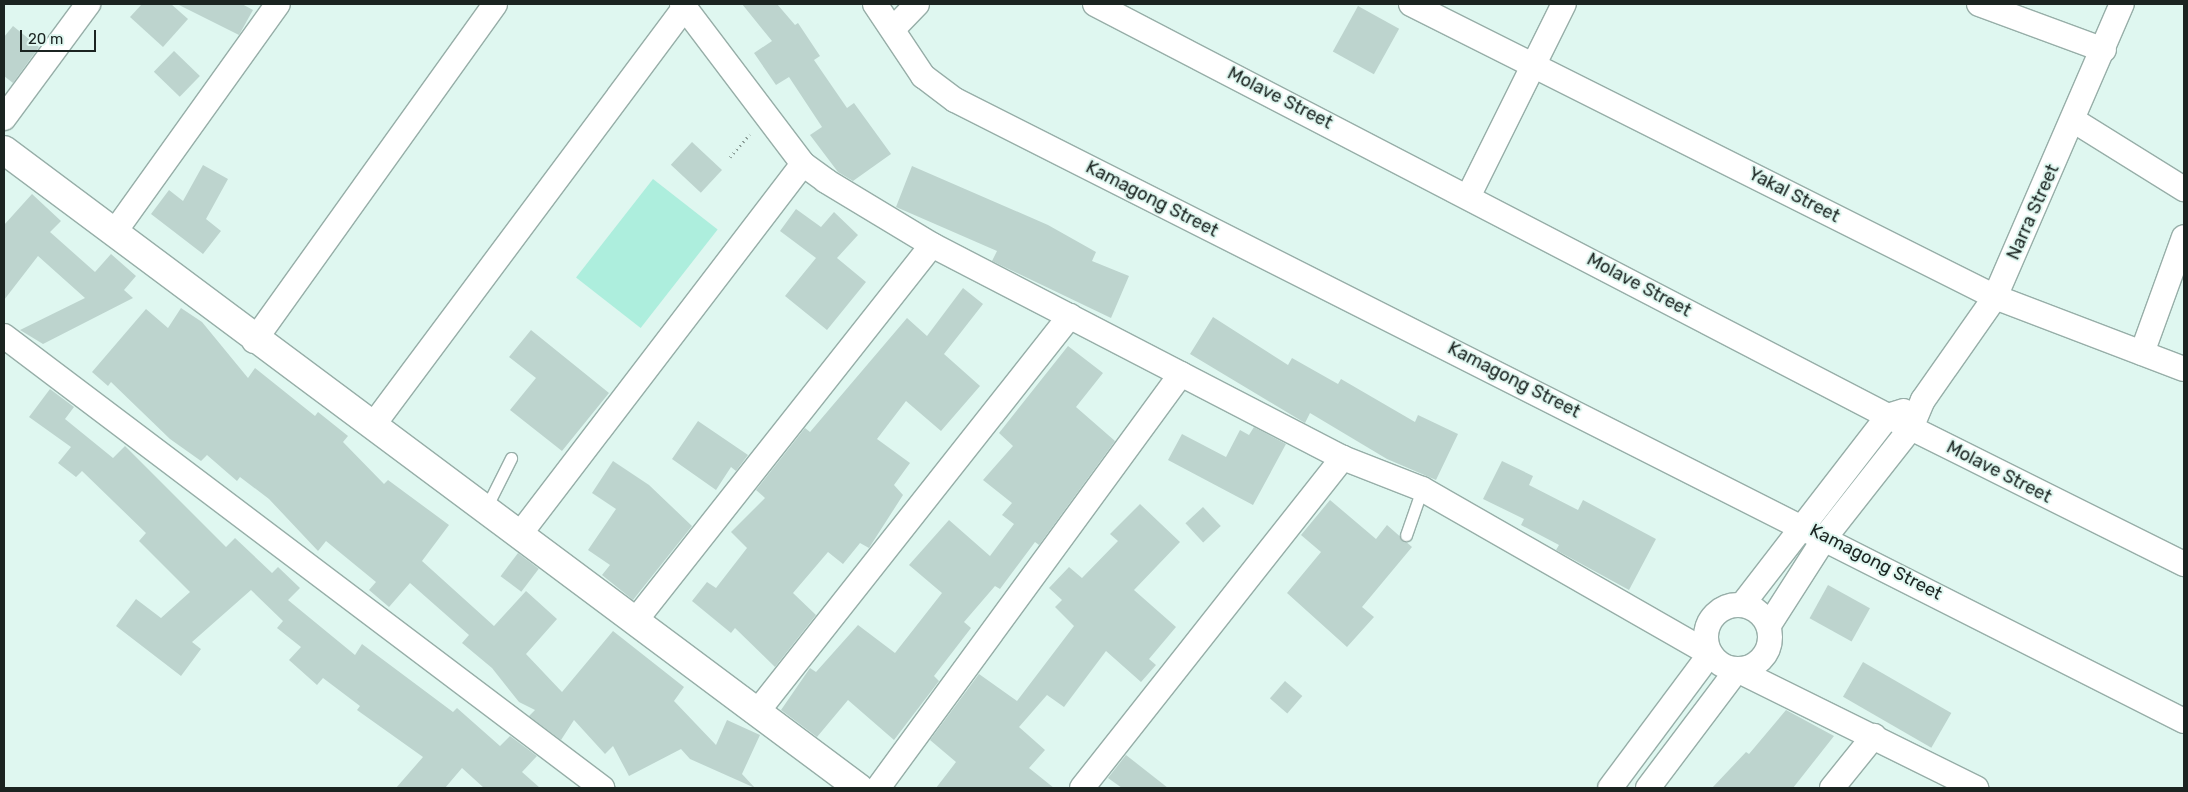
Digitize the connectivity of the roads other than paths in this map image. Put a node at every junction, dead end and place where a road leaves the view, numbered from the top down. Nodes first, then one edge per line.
1 (88, 4) edge
2 (278, 4) edge
3 (495, 4) edge
4 (875, 4) edge
5 (917, 4) edge
6 (1095, 4) edge
7 (1411, 4) edge
8 (1564, 4) edge
9 (1979, 4) edge
10 (2122, 4) edge
11 (684, 6) edge
12 (894, 28) junction
13 (2104, 50) junction
14 (1533, 64) junction
15 (4, 118) edge
16 (2073, 120) junction
17 (4, 150) edge
18 (803, 164) junction
19 (2184, 189) edge
20 (1469, 195) junction
21 (116, 230) junction
22 (2184, 238) edge
23 (932, 245) junction
24 (1995, 297) junction
25 (1070, 316) junction
26 (4, 336) edge
27 (254, 341) junction
28 (2142, 353) junction
29 (2184, 369) edge
30 (1182, 374) junction
31 (1888, 416) junction
32 (1915, 417) junction
33 (374, 424) junction
34 (511, 458) dead end
35 (1343, 458) junction
36 (1422, 489) junction
37 (486, 508) junction
38 (1816, 532) junction
39 (520, 534) junction
40 (1406, 535) dead end
41 (2184, 564) edge
42 (1742, 605) junction
43 (636, 621) junction
44 (1769, 625) junction
45 (1710, 654) junction
46 (1737, 670) junction
47 (757, 712) junction
48 (2184, 721) edge
49 (1874, 736) junction
50 (602, 788) edge
51 (859, 788) edge
52 (878, 788) edge
53 (1082, 788) edge
54 (1610, 788) edge
55 (1648, 788) edge
56 (1832, 788) edge
57 (1976, 788) edge

1 - 15 street
2 - 21 street
3 - 27 street
4 - 12 street, Kamagong Street
5 - 12 street
6 - 20 street, Molave Street
7 - 14 street, Yakal Street
8 - 14 street
9 - 13 street
10 - 13 street, Narra Street
11 - 18 street
11 - 33 street
12 - 38 street, Kamagong Street
13 - 16 street, Narra Street
14 - 20 street
14 - 24 street, Yakal Street
16 - 19 street
16 - 24 street, Narra Street
17 - 21 street
18 - 23 street
18 - 39 street
20 - 31 street, Molave Street
21 - 27 street
22 - 28 street
23 - 25 street
23 - 43 street
24 - 28 street, Yakal Street
24 - 32 street, Narra Street
25 - 30 street
25 - 47 street
26 - 50 street
27 - 33 street
28 - 29 street, Yakal Street
30 - 35 street
30 - 52 street
31 - 32 street
31 - 38 street, Narra Street
32 - 38 street, Narra Street
32 - 41 street, Molave Street
33 - 37 street
34 - 37 lane
35 - 36 street
35 - 53 street
36 - 40 lane
36 - 45 street
37 - 39 street
38 - 42 street, Narra Street
38 - 44 street, Narra Street
38 - 48 street, Kamagong Street
39 - 43 street
42 - 44 street
42 - 45 street
43 - 47 street
44 - 46 street
45 - 46 street
45 - 54 street
46 - 49 street
46 - 55 street
47 - 51 street
49 - 56 street
49 - 57 street

